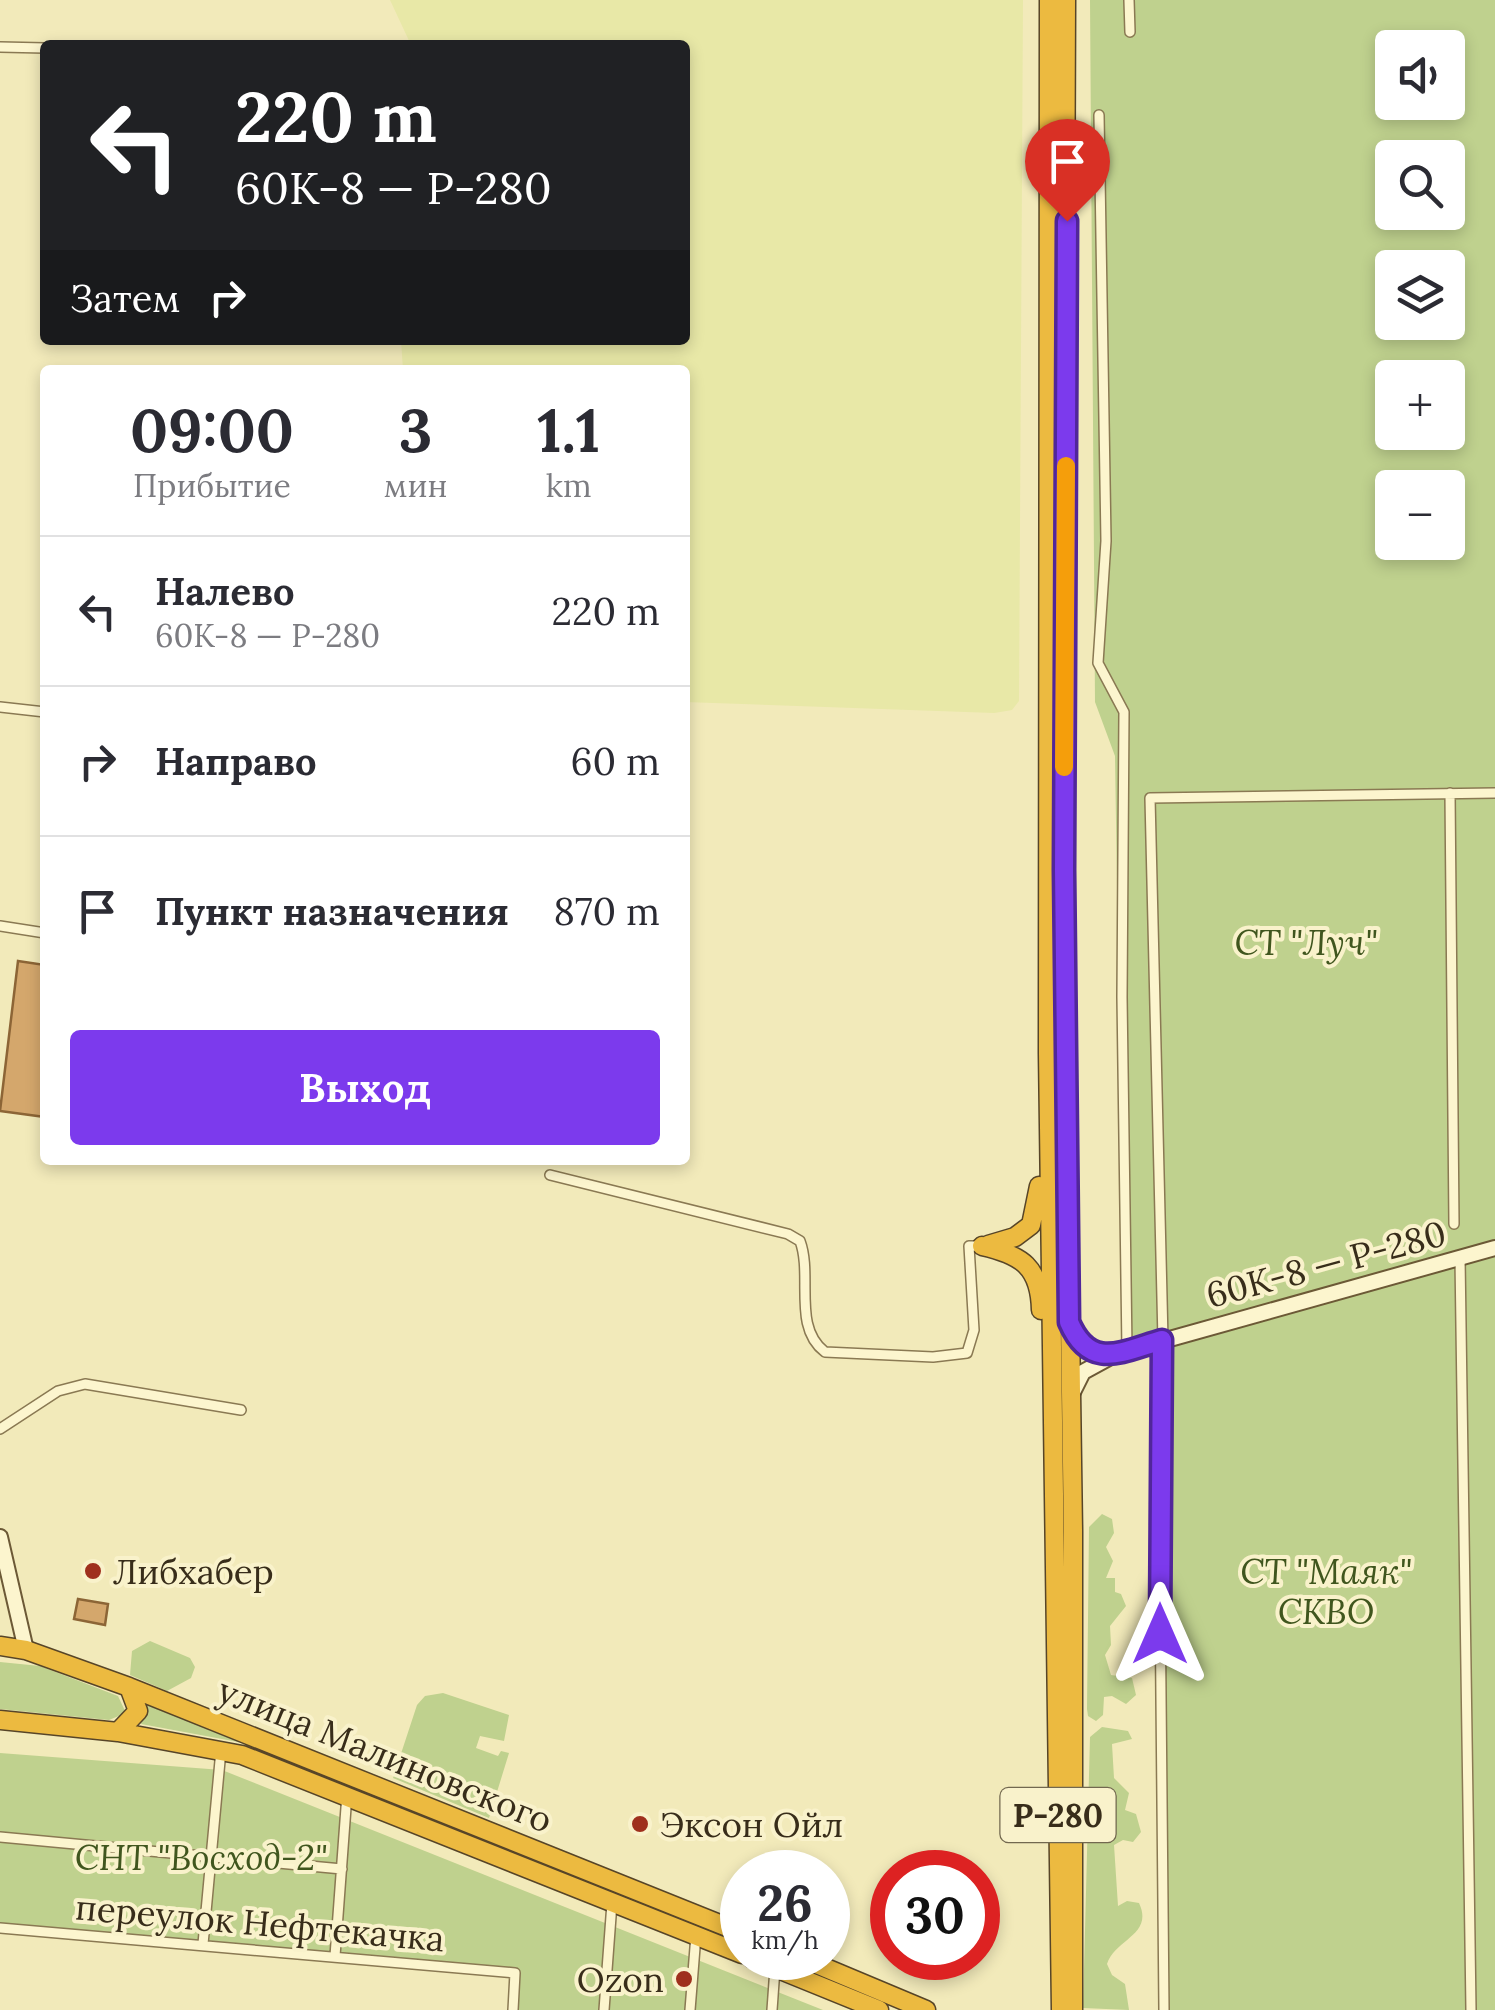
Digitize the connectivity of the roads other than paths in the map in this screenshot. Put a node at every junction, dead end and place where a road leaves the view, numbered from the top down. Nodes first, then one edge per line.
1 (1049, 0) edge
2 (1066, 0) edge
3 (1130, 0) edge
4 (1130, 32) dead end
5 (0, 47) edge
6 (40, 48) edge
7 (1099, 115) dead end
8 (0, 707) edge
9 (40, 711) edge
10 (1450, 793) junction
11 (1495, 793) edge
12 (0, 926) edge
13 (40, 931) edge
14 (1055, 1122) junction
15 (550, 1175) dead end
16 (1454, 1224) dead end
17 (982, 1246) junction
18 (1495, 1248) edge
19 (1460, 1258) junction
20 (1069, 1322) junction
21 (1162, 1340) junction
22 (1122, 1352) junction
23 (1054, 1382) junction
24 (1070, 1399) junction
25 (241, 1410) dead end
26 (0, 1429) edge
27 (1064, 1531) junction
28 (0, 1537) edge
29 (0, 1646) edge
30 (26, 1650) junction
31 (128, 1687) junction
32 (0, 1720) edge
33 (118, 1732) junction
34 (221, 1750) junction
35 (347, 1794) junction
36 (0, 1837) edge
37 (212, 1856) junction
38 (342, 1870) junction
39 (612, 1901) junction
40 (720, 1924) edge
41 (0, 1928) edge
42 (696, 1934) junction
43 (203, 1944) junction
44 (720, 1944) edge
45 (335, 1956) junction
46 (850, 1978) edge
47 (774, 1980) edge
48 (801, 1980) edge
49 (856, 2005) edge
50 (513, 2010) edge
51 (604, 2010) edge
52 (690, 2010) edge
53 (772, 2010) edge
54 (879, 2010) edge
55 (926, 2010) edge
56 (1060, 2010) edge
57 (1073, 2010) edge
58 (1164, 2010) edge
59 (1471, 2010) edge

1 - 14 highway, Р-280
2 - 14 highway, Р-280
3 - 4 street
5 - 6 street
7 - 22 street
8 - 9 street
10 - 11 street
10 - 16 street
10 - 21 street
12 - 13 street
14 - 17 highway
14 - 20 highway, Р-280
14 - 23 highway, Р-280
15 - 17 street
17 - 23 highway
18 - 19 street, 60К-8 — Р-280
19 - 21 street, 60К-8 — Р-280
19 - 59 street
20 - 22 street
20 - 24 highway, Р-280
21 - 22 street, 60К-8 — Р-280
21 - 58 street
22 - 24 street, 60К-8 — Р-280
23 - 27 highway, Р-280
24 - 27 highway, Р-280
25 - 26 street
27 - 56 highway, Р-280
27 - 57 highway, Р-280
28 - 30 street
29 - 30 highway, улица Малиновского
30 - 31 highway, улица Малиновского
31 - 33 highway
31 - 40 highway, улица Малиновского
32 - 33 highway, улица Малиновского
33 - 34 highway, улица Малиновского
34 - 35 highway, улица Малиновского
34 - 37 street
35 - 38 street
35 - 39 highway, улица Малиновского
36 - 37 street
37 - 38 street
37 - 43 street
38 - 45 street
39 - 42 highway, улица Малиновского
39 - 51 street
41 - 43 street, переулок Нефтекачка
42 - 44 highway, улица Малиновского
42 - 52 street
43 - 45 street, переулок Нефтекачка
45 - 50 street, переулок Нефтекачка
46 - 55 highway
47 - 53 street
48 - 49 highway
49 - 54 highway

